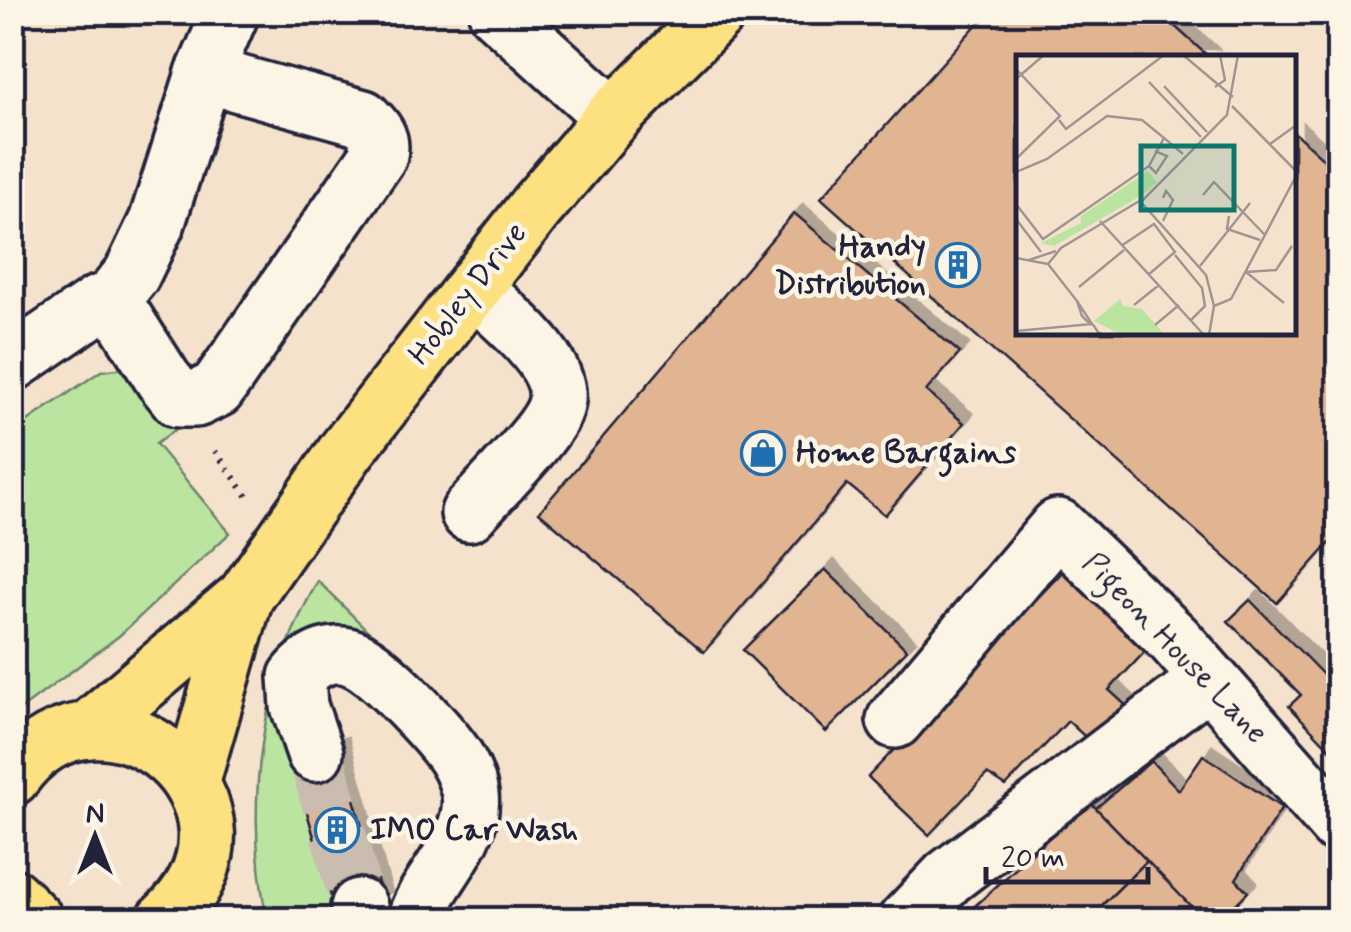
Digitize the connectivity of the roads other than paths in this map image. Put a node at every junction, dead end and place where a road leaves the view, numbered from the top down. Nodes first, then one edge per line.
1 (231, 12) edge
2 (497, 12) edge
3 (718, 12) edge
4 (204, 74) junction
5 (613, 117) junction
6 (473, 288) junction
7 (112, 299) junction
8 (12, 364) edge
9 (469, 513) dead end
10 (245, 597) junction
11 (1209, 679) junction
12 (895, 720) dead end
13 (88, 730) junction
14 (315, 753) tunnel mouth
15 (12, 777) edge
16 (191, 784) junction
17 (1338, 825) edge
18 (210, 895) edge
19 (164, 920) edge
20 (414, 920) edge
21 (907, 920) edge

1 - 4 lane
2 - 5 lane
3 - 5 main road, Hobley Drive
4 - 7 lane
4 - 7 lane
5 - 6 main road, Hobley Drive
6 - 9 lane
6 - 10 main road, Hobley Drive
7 - 8 lane
10 - 13 main road, Hobley Drive
10 - 16 main road, Hobley Drive
11 - 12 lane, Pigeon House Lane
11 - 17 lane, Pigeon House Lane
11 - 21 lane
13 - 15 main road
13 - 16 main road
14 - 20 lane
16 - 18 main road
18 - 19 main road

